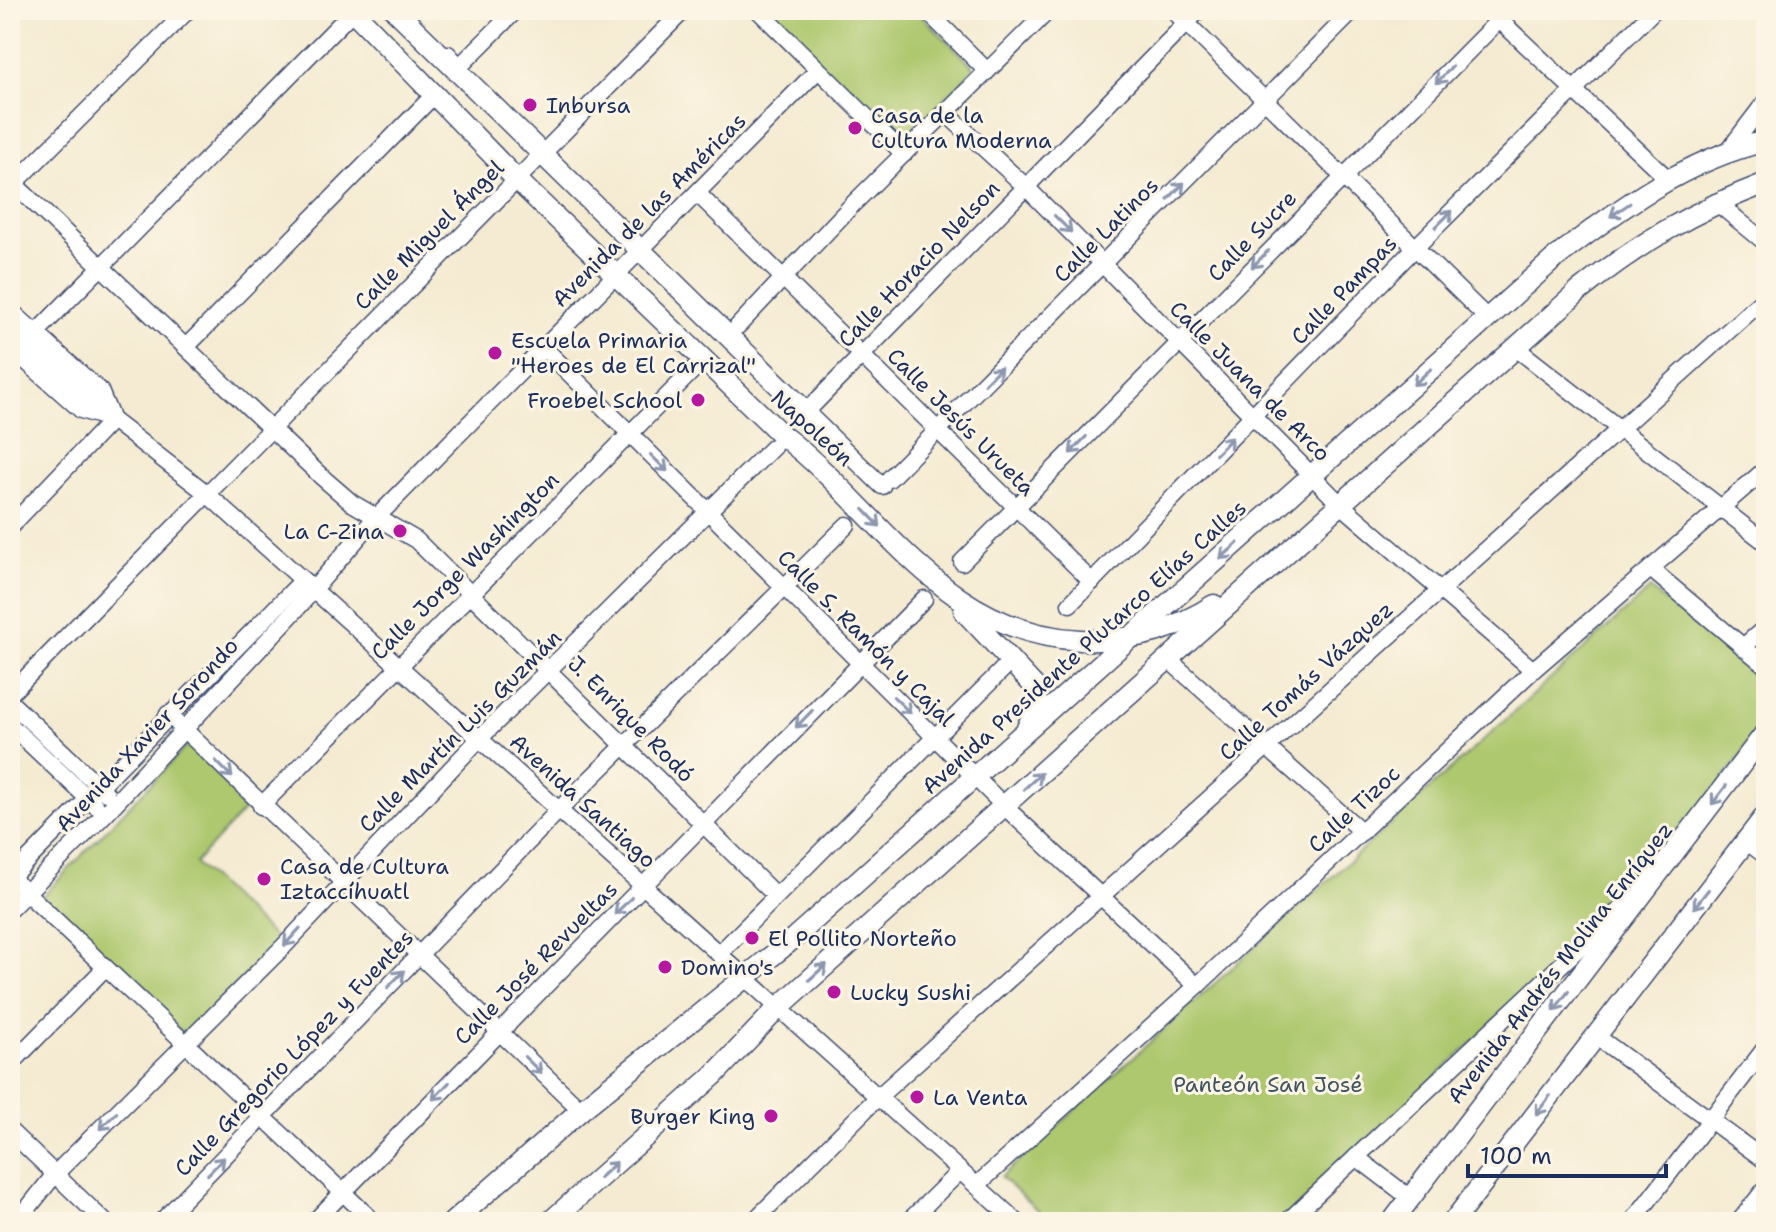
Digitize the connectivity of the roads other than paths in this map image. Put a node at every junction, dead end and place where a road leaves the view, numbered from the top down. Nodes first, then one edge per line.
1 (188, 10) edge
2 (395, 10) edge
3 (405, 10) edge
4 (516, 10) edge
5 (684, 10) edge
6 (758, 10) edge
7 (926, 10) edge
8 (1049, 10) edge
9 (1173, 10) edge
10 (1199, 10) edge
11 (1354, 10) edge
12 (1654, 10) edge
13 (345, 13) edge
14 (1499, 13) edge
15 (1186, 23) junction
16 (818, 70) junction
17 (987, 71) junction
18 (1573, 92) junction
19 (434, 95) junction
20 (1264, 100) junction
21 (1766, 101) edge
22 (946, 113) junction
23 (1766, 141) edge
24 (1728, 151) junction
25 (542, 154) junction
26 (904, 154) junction
27 (1342, 176) junction
28 (516, 179) junction
29 (1668, 179) junction
30 (12, 182) edge
31 (1766, 183) edge
32 (1025, 186) junction
33 (697, 193) junction
34 (1716, 202) junction
35 (1766, 243) edge
36 (1415, 248) junction
37 (640, 250) junction
38 (102, 265) junction
39 (1103, 265) junction
40 (617, 274) junction
41 (784, 279) junction
42 (1766, 297) edge
43 (10, 310) edge
44 (1487, 318) junction
45 (738, 326) dead end
46 (10, 330) edge
47 (36, 333) junction
48 (1180, 341) junction
49 (186, 347) junction
50 (544, 348) junction
51 (1516, 348) junction
52 (11, 350) edge
53 (863, 354) junction
54 (703, 360) junction
55 (806, 412) junction
56 (1253, 415) junction
57 (112, 420) junction
58 (270, 428) junction
59 (1618, 430) junction
60 (938, 431) junction
61 (629, 432) junction
62 (773, 447) dead end
63 (1766, 469) edge
64 (1313, 476) junction
65 (886, 482) joint
66 (205, 492) junction
67 (1339, 503) junction
68 (1016, 509) junction
69 (1722, 509) junction
70 (708, 512) junction
71 (377, 517) junction
72 (847, 525) dead end
73 (10, 527) edge
74 (1766, 543) edge
75 (962, 562) dead end
76 (1652, 570) junction
77 (1254, 579) junction
78 (1092, 582) junction
79 (308, 585) junction
80 (783, 588) junction
81 (1440, 590) junction
82 (470, 591) junction
83 (931, 593) junction
84 (1070, 604) dead end
85 (1766, 627) edge
86 (1133, 637) junction
87 (1743, 647) junction
88 (1012, 660) junction
89 (1169, 660) junction
90 (859, 663) junction
91 (398, 665) junction
92 (1766, 666) edge
93 (1533, 670) junction
94 (550, 672) junction
95 (10, 694) edge
96 (10, 702) edge
97 (168, 714) junction
98 (10, 725) edge
99 (183, 728) junction
100 (1025, 732) junction
101 (1766, 732) edge
102 (935, 737) junction
103 (480, 738) junction
104 (626, 745) junction
105 (1267, 747) junction
106 (975, 776) junction
107 (94, 793) junction
108 (261, 806) junction
109 (1004, 806) junction
110 (110, 808) junction
111 (559, 810) junction
112 (1766, 815) edge
113 (704, 823) junction
114 (1362, 832) junction
115 (1746, 841) junction
116 (1766, 856) edge
117 (1664, 868) junction
118 (10, 878) edge
119 (341, 882) junction
120 (644, 885) junction
121 (26, 893) junction
122 (1100, 895) junction
123 (776, 896) junction
124 (10, 909) edge
125 (720, 953) junction
126 (418, 955) junction
127 (105, 968) junction
128 (743, 975) junction
129 (1197, 986) junction
130 (777, 1009) junction
131 (498, 1031) junction
132 (1596, 1036) junction
133 (187, 1045) junction
134 (1766, 1047) edge
135 (10, 1065) edge
136 (877, 1098) junction
137 (581, 1110) junction
138 (263, 1117) junction
139 (1710, 1119) junction
140 (10, 1131) edge
141 (1356, 1157) junction
142 (1766, 1161) edge
143 (960, 1171) junction
144 (55, 1174) junction
145 (977, 1185) junction
146 (1766, 1188) edge
147 (342, 1192) junction
148 (1410, 1198) junction
149 (17, 1222) edge
150 (105, 1222) edge
151 (161, 1222) edge
152 (314, 1222) edge
153 (374, 1222) edge
154 (453, 1222) edge
155 (550, 1222) edge
156 (753, 1222) edge
157 (908, 1222) edge
158 (1017, 1222) edge
159 (1287, 1222) edge
160 (1392, 1222) edge
161 (1453, 1222) edge
162 (1632, 1222) edge
163 (1739, 1222) edge

1 - 30 street
2 - 25 main road, Napoleón
3 - 4 street
5 - 25 street, Calle Miguel Ángel
6 - 16 street
7 - 17 street
8 - 17 street
9 - 15 street
10 - 15 street, Calle Horacio Nelson
11 - 20 street, Calle Latinos
12 - 18 street, Calle Pampas
13 - 19 main road, Napoleón
13 - 38 street
14 - 18 street
14 -> 27 street, Calle Sucre
15 - 20 street
15 - 32 street, Calle Horacio Nelson
16 - 26 street
16 - 33 street, Avenida de las Américas
17 - 22 street
18 - 29 street
36 -> 18 street, Calle Pampas
19 - 28 main road, Napoleón
19 - 49 street
20 - 27 street
39 -> 20 street, Calle Latinos
21 - 24 street
22 - 26 street
22 - 32 street, Calle Juana de Arco
23 - 24 main road, Avenida Presidente Plutarco Elías Calles
24 - 29 main road, Avenida Presidente Plutarco Elías Calles
25 - 28 street, Calle Miguel Ángel
25 - 37 main road, Napoleón
26 - 41 street
27 - 36 street
27 -> 48 street, Calle Sucre
28 - 40 main road, Napoleón
28 - 58 street, Calle Miguel Ángel
29 -> 44 main road, Avenida Presidente Plutarco Elías Calles
30 - 38 street, J. Enrique Rodó
31 - 34 main road
32 -> 39 street, Calle Juana de Arco
32 - 53 street, Calle Horacio Nelson
33 - 37 street, Avenida de las Américas
33 - 41 street, Calle Jesús Urueta
34 - 35 street
34 - 51 main road
36 - 44 street
36 - 56 street, Calle Pampas
37 - 40 street, Avenida de las Américas
37 - 55 main road, Napoleón
38 - 47 street
38 - 49 street, J. Enrique Rodó
39 - 48 street, Calle Juana de Arco
60 -> 39 street, Calle Latinos
40 - 50 street, Avenida de las Américas
40 - 54 main road, Napoleón
41 - 45 street
41 - 53 street, Calle Jesús Urueta
42 - 59 street, Calle Tomás Vázquez
43 - 47 street, Avenida Santiago
44 -> 64 main road, Avenida Presidente Plutarco Elías Calles
46 - 57 street, Avenida Santiago
47 - 57 street, Avenida Santiago
48 - 56 street, Calle Juana de Arco
48 -> 68 street, Calle Sucre
49 - 58 street, J. Enrique Rodó
50 - 61 street, Calle S. Ramón y Cajal
50 - 71 street, Avenida de las Américas
51 - 59 street
51 - 67 main road
52 - 57 street, Avenida Santiago
53 - 55 street, Calle Horacio Nelson
53 - 60 street, Calle Jesús Urueta
54 - 61 street, Calle Jorge Washington
54 -> 83 main road, Napoleón
55 - 65 street, Napoleón
56 - 64 street, Calle Juana de Arco
78 -> 56 street, Calle Pampas
57 - 66 street, Avenida Santiago
57 - 73 street
58 - 66 street, Calle Miguel Ángel
58 - 71 street, J. Enrique Rodó
59 - 69 street
59 - 81 street, Calle Tomás Vázquez
60 - 65 street, Calle Latinos
60 - 68 street, Calle Jesús Urueta
61 -> 70 street, Calle S. Ramón y Cajal
61 - 82 street, Calle Jorge Washington
62 - 70 street, Calle Martín Luis Guzmán
63 - 69 street, Calle Tizoc
64 - 67 street, Calle Juana de Arco
64 -> 86 main road, Avenida Presidente Plutarco Elías Calles
66 - 79 street, Avenida Santiago
66 - 95 street, Calle Miguel Ángel
67 - 77 main road
67 - 81 street, Calle Juana de Arco
68 - 75 street, Calle Sucre
68 - 78 street, Calle Jesús Urueta
69 - 74 street
69 - 76 street, Calle Tizoc
70 - 80 street, Calle S. Ramón y Cajal
70 - 94 street, Calle Martín Luis Guzmán
71 - 79 street, Avenida de las Américas
71 - 82 street, J. Enrique Rodó
72 - 80 street
76 - 87 street
76 - 93 street, Calle Tizoc
77 - 86 main road, Napoleón
77 - 89 main road
78 - 84 street, Calle Pampas
79 - 91 street, Avenida Santiago
79 - 97 street, Avenida Xavier Sorondo
79 - 99 street, Avenida Xavier Sorondo
80 - 90 street, Calle S. Ramón y Cajal
80 - 104 street
81 - 93 street, Calle Juana de Arco
81 - 105 street, Calle Tomás Vázquez
82 - 91 street, Calle Jorge Washington
82 - 94 street, J. Enrique Rodó
83 - 86 main road, Napoleón
83 - 88 main road
83 - 90 street, Calle José Revueltas
85 - 87 street
86 - 100 main road, Avenida Presidente Plutarco Elías Calles
87 - 92 street
88 - 100 main road
88 - 102 street
89 - 105 street
109 -> 89 main road
90 -> 102 street, Calle S. Ramón y Cajal
90 -> 113 street, Calle José Revueltas
91 - 103 street, Avenida Santiago
91 - 108 street, Calle Jorge Washington
93 - 114 street, Calle Tizoc
94 - 103 street, Calle Martín Luis Guzmán
94 - 104 street, J. Enrique Rodó
96 - 107 street
97 - 99 street
97 - 107 street, Avenida Xavier Sorondo
98 - 107 street
99 -> 108 street
99 - 110 street, Avenida Xavier Sorondo
100 - 106 main road, Avenida Presidente Plutarco Elías Calles
101 -> 117 main road, Avenida Andrés Molina Enríquez
102 - 106 street, Calle S. Ramón y Cajal
102 - 123 street
103 - 111 street, Avenida Santiago
103 - 119 street, Calle Martín Luis Guzmán
104 - 111 street
104 - 113 street, J. Enrique Rodó
105 - 114 street
105 - 122 street, Calle Tomás Vázquez
106 - 109 street, Calle S. Ramón y Cajal
106 - 128 main road, Avenida Presidente Plutarco Elías Calles
107 - 110 street
107 - 118 street, Avenida Xavier Sorondo
108 - 119 street
109 - 122 street, Calle S. Ramón y Cajal
130 -> 109 main road
110 - 121 street, Avenida Xavier Sorondo
111 - 120 street, Avenida Santiago
111 - 126 street, Calle Gregorio López y Fuentes
112 - 115 main road
113 - 120 street, Calle José Revueltas
113 - 123 street, J. Enrique Rodó
114 - 129 street, Calle Tizoc
115 - 116 street
115 -> 132 main road
117 - 141 street
117 -> 148 main road, Avenida Andrés Molina Enríquez
118 - 121 street
119 - 126 street
119 -> 133 street, Calle Martín Luis Guzmán
120 - 125 street, Avenida Santiago
120 -> 131 street, Calle José Revueltas
121 - 124 street, Avenida Xavier Sorondo
121 - 127 street
122 - 129 street, Calle S. Ramón y Cajal
122 - 136 street, Calle Tomás Vázquez
123 - 125 street
125 - 128 street, Avenida Santiago
126 - 131 street
138 -> 126 street, Calle Gregorio López y Fuentes
127 - 133 street
127 - 135 street
128 - 130 street, Avenida Santiago
128 - 137 main road, Avenida Presidente Plutarco Elías Calles
129 - 145 street, Calle Tizoc
130 - 136 street, Avenida Santiago
155 -> 130 main road
131 -> 137 street
131 -> 147 street, Calle José Revueltas
132 - 139 street
132 -> 161 main road
133 - 138 street
133 -> 144 street, Calle Martín Luis Guzmán
134 - 139 street
136 - 143 street, Avenida Santiago
136 - 156 street, Calle Tomás Vázquez
137 - 154 main road, Avenida Presidente Plutarco Elías Calles
138 - 147 street
151 -> 138 street, Calle Gregorio López y Fuentes
139 - 142 street
139 - 162 street
140 - 144 street
141 - 148 street
141 - 159 street
143 - 145 street, Avenida Santiago
143 - 157 street
144 - 149 street, Calle Martín Luis Guzmán
144 - 150 street
145 - 158 street, Avenida Santiago
146 - 163 street
147 - 152 street, Calle José Revueltas
147 - 153 street
148 - 160 main road, Avenida Andrés Molina Enríquez

